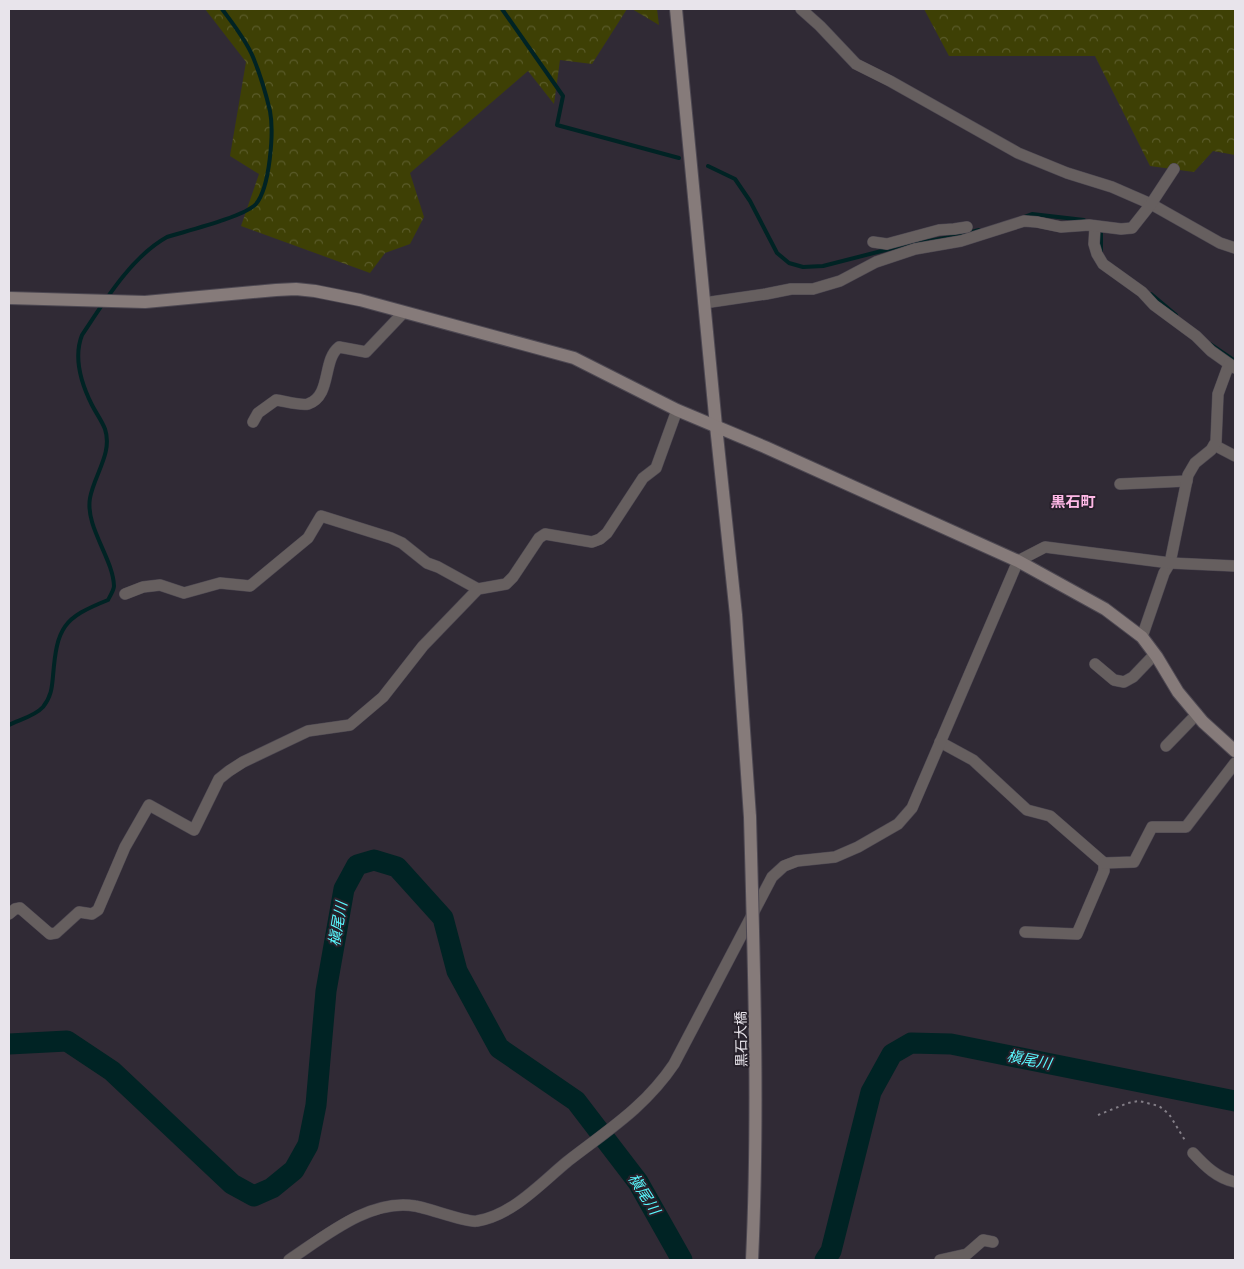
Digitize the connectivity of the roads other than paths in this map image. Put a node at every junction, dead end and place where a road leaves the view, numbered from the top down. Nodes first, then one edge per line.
1 (676, 9) edge
2 (801, 9) edge
3 (1174, 169) dead end
4 (1151, 204) junction
5 (1095, 226) junction
6 (967, 227) dead end
7 (947, 230) junction
8 (873, 242) dead end
9 (950, 243) junction
10 (1235, 248) edge
11 (9, 298) edge
12 (704, 303) junction
13 (404, 312) junction
14 (1232, 366) edge
15 (677, 410) junction
16 (253, 422) dead end
17 (716, 426) junction
18 (1214, 445) junction
19 (1235, 456) edge
20 (1187, 481) junction
21 (1120, 484) dead end
22 (1018, 561) junction
23 (1170, 563) junction
24 (1235, 566) edge
25 (478, 589) junction
26 (125, 594) dead end
27 (1142, 636) junction
28 (1155, 654) junction
29 (1095, 664) dead end
30 (1197, 714) junction
31 (940, 742) junction
32 (1166, 746) dead end
33 (1235, 752) edge
34 (1235, 764) edge
35 (1104, 863) junction
36 (9, 914) edge
37 (1025, 932) dead end
38 (1193, 1153) road end
39 (1235, 1182) edge
40 (993, 1242) dead end
41 (289, 1260) edge
42 (752, 1260) edge
43 (940, 1260) edge

1 - 12 street, 黒石大橋
2 - 4 street
3 - 4 street
4 - 5 street
4 - 10 street
5 - 9 street
5 - 14 street
6 - 7 street
7 - 8 street
7 - 9 street
9 - 12 street
11 - 13 street
12 - 17 street, 黒石大橋
13 - 15 street
13 - 16 street
14 - 18 street
15 - 17 street
15 - 25 street
17 - 22 street
17 - 42 street, 黒石大橋, bridge
18 - 19 street
18 - 20 street
20 - 21 street
20 - 23 street
22 - 23 street
22 - 27 street
22 - 31 street
23 - 24 street
23 - 27 street
25 - 26 street
25 - 36 street
27 - 28 street
28 - 29 street
28 - 30 street
30 - 32 street
30 - 33 street
31 - 35 street
31 - 41 street
34 - 35 street
35 - 37 street
38 - 39 street
40 - 43 street

